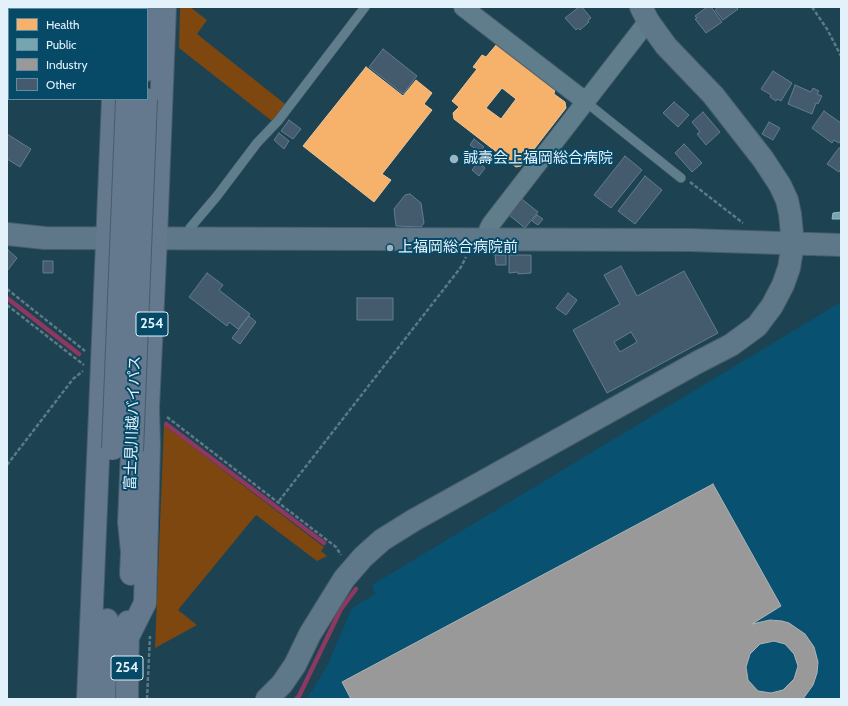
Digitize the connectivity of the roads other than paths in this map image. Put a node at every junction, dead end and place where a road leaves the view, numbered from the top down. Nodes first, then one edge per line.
1 (165, 7) edge
2 (365, 7) edge
3 (463, 7) edge
4 (645, 14) edge
5 (149, 17) edge
6 (148, 44) edge
7 (112, 100) edge
8 (127, 100) edge
9 (146, 100) edge
10 (585, 101) junction
11 (681, 178) road end
12 (7, 234) edge
13 (106, 238) junction
14 (156, 238) junction
15 (188, 239) junction
16 (480, 240) junction
17 (793, 243) junction
18 (841, 245) edge
19 (123, 450) junction
20 (128, 637) junction
21 (88, 699) edge
22 (104, 699) edge
23 (127, 699) edge
24 (267, 699) edge

1 - 14 highway, 254
2 - 15 lane
3 - 10 street
4 - 10 street
4 - 17 street
5 - 6 highway
7 - 13 highway, 254
8 - 19 highway, 富士見川越バイパス / 254, bridge
9 - 19 highway, 富士見川越バイパス / 254, bridge
10 - 11 lane
10 - 16 street
12 - 13 street
13 - 14 street
13 - 21 highway, 254
14 - 15 street
14 - 20 highway, 254
15 - 16 street
16 - 17 street
17 - 18 street
17 - 24 street
19 - 20 highway, 富士見川越バイパス / 254
19 - 22 highway, 富士見川越バイパス / 254
20 - 23 highway, 富士見川越バイパス / 254

